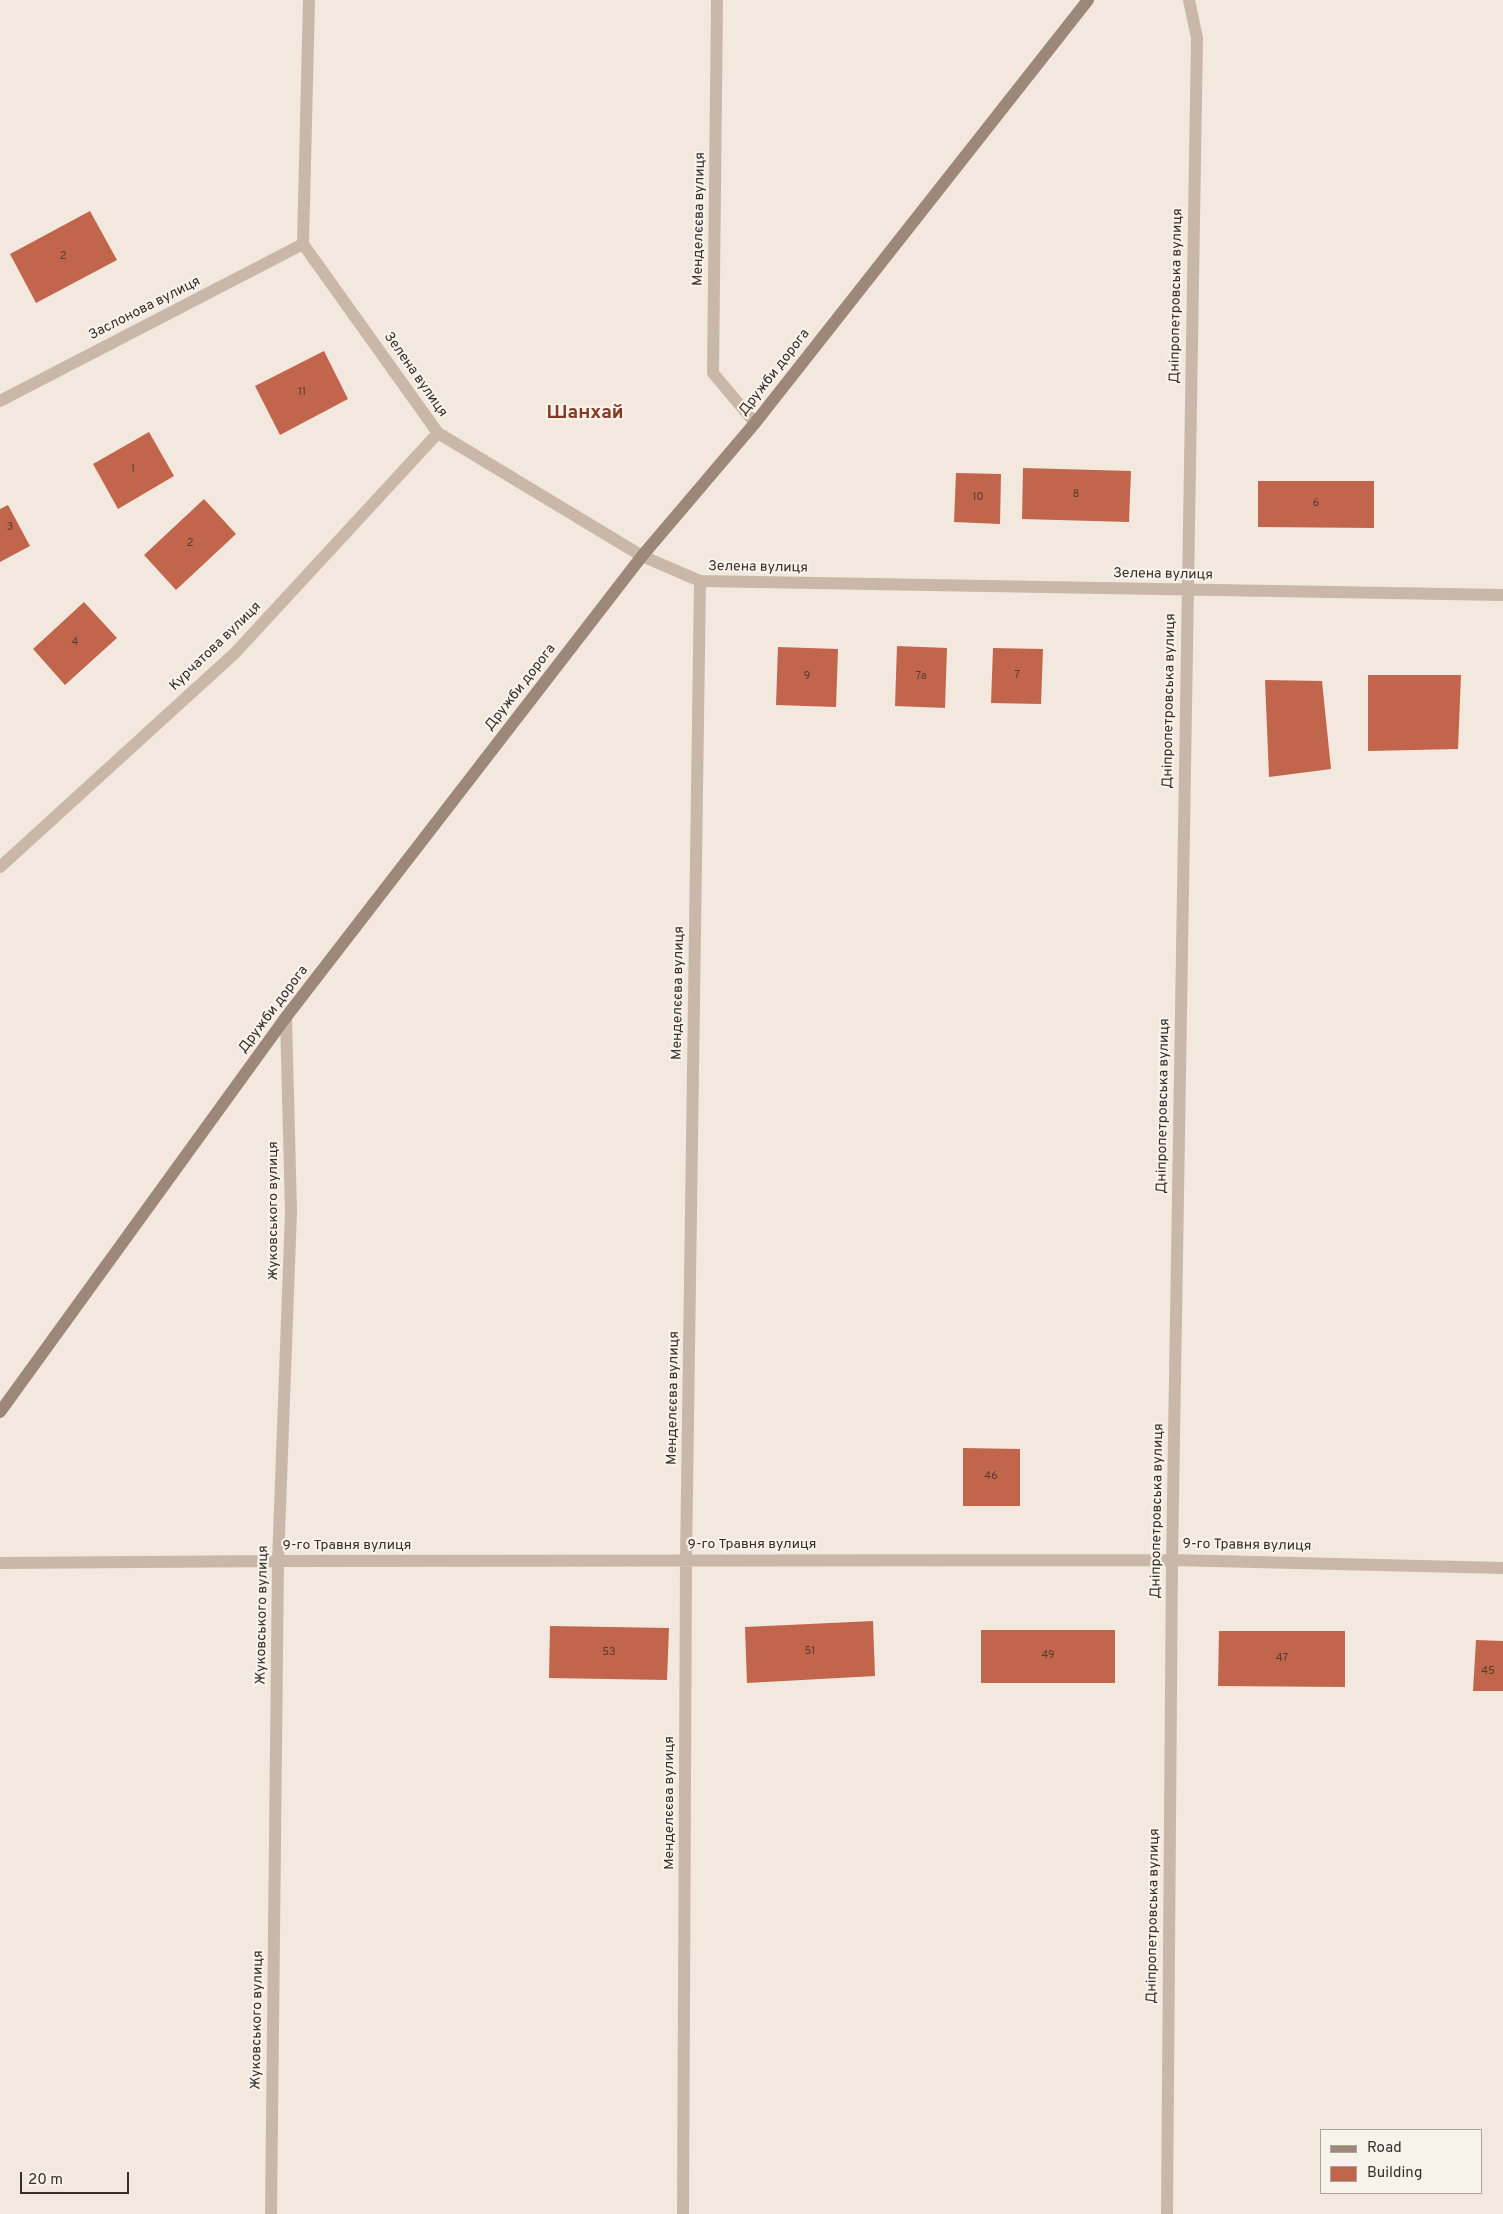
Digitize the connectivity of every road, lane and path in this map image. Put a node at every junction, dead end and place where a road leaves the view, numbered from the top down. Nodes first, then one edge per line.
1 (309, 0) edge
2 (717, 0) edge
3 (1088, 0) edge
4 (1189, 0) edge
5 (303, 244) junction
6 (0, 402) edge
7 (755, 423) junction
8 (438, 433) junction
9 (642, 556) junction
10 (700, 582) junction
11 (1186, 590) junction
12 (1503, 595) edge
13 (0, 867) edge
14 (286, 1017) junction
15 (0, 1412) edge
16 (686, 1560) junction
17 (1172, 1560) junction
18 (278, 1561) junction
19 (0, 1564) edge
20 (1503, 1568) edge
21 (271, 2214) edge
22 (683, 2214) edge
23 (1166, 2214) edge

1 - 5 street
2 - 7 street, Менделєєва вулиця
3 - 7 street, Дружби дорога
4 - 11 street, Дніпропетровська вулиця
5 - 6 street, Заслонова вулиця
5 - 8 street, Зелена вулиця
7 - 9 street, Дружби дорога
8 - 9 street, Зелена вулиця
8 - 13 street, Курчатова вулиця
9 - 10 street, Зелена вулиця
9 - 14 street, Дружби дорога
10 - 11 street, Зелена вулиця
10 - 16 street, Менделєєва вулиця
11 - 12 street, Зелена вулиця
11 - 17 street, Дніпропетровська вулиця
14 - 15 street, Дружби дорога
14 - 18 street, Жуковського вулиця
16 - 17 street, 9-го Травня вулиця
16 - 18 street, 9-го Травня вулиця
16 - 22 street, Менделєєва вулиця
17 - 20 street, 9-го Травня вулиця
17 - 23 street, Дніпропетровська вулиця
18 - 19 street, 9-го Травня вулиця
18 - 21 street, Жуковського вулиця

